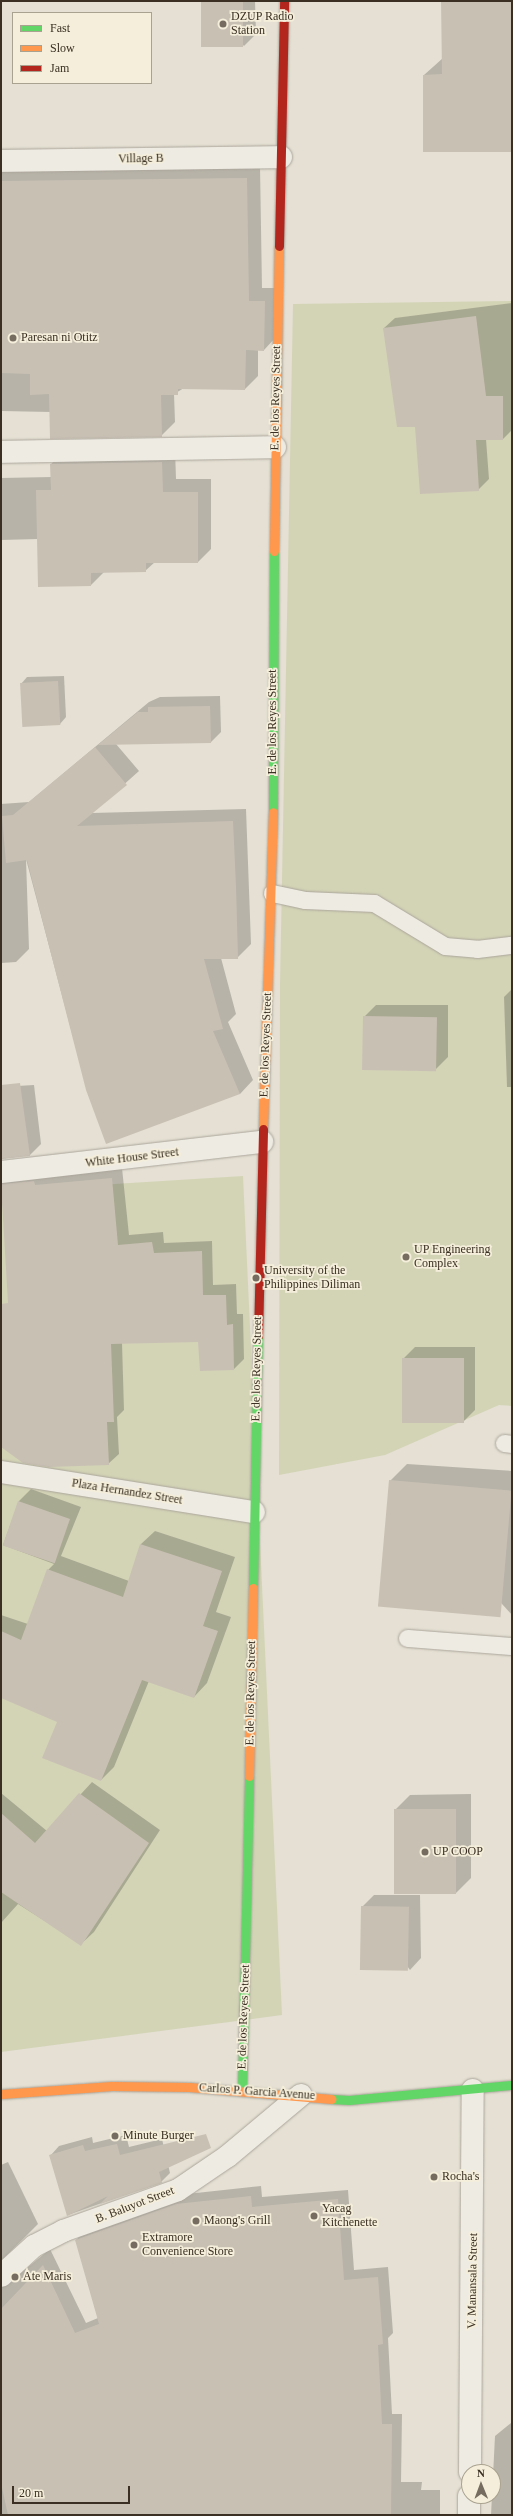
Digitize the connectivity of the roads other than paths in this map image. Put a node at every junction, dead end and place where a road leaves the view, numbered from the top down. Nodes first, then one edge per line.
1 (284, 1) edge
2 (281, 157) junction
3 (1, 162) edge
4 (275, 447) junction
5 (1, 452) edge
6 (272, 893) junction
7 (512, 946) edge
8 (262, 1142) junction
9 (1, 1172) edge
10 (2, 1476) edge
11 (254, 1512) junction
12 (407, 1638) dead end
13 (512, 1646) edge
14 (512, 2085) edge
15 (242, 2090) junction
16 (473, 2090) junction
17 (1, 2094) edge
18 (302, 2095) junction
19 (1, 2276) edge
20 (470, 2464) edge
21 (469, 2504) edge
22 (469, 2515) edge

1 - 2 street, E. de los Reyes Street
2 - 3 street, Village B
2 - 4 street, E. de los Reyes Street
4 - 5 street
4 - 6 street, E. de los Reyes Street
6 - 7 lane
6 - 8 street, E. de los Reyes Street
8 - 9 street, White House Street
8 - 11 street, E. de los Reyes Street
10 - 11 street, Plaza Hernandez Street
11 - 15 street, E. de los Reyes Street
12 - 13 lane
14 - 16 street, Carlos P. Garcia Avenue
15 - 17 street, Carlos P. Garcia Avenue
15 - 18 street, Carlos P. Garcia Avenue
16 - 18 street, Carlos P. Garcia Avenue
16 - 20 street, V. Manansala Street
18 - 19 street, B. Baluyot Street
21 - 22 street

